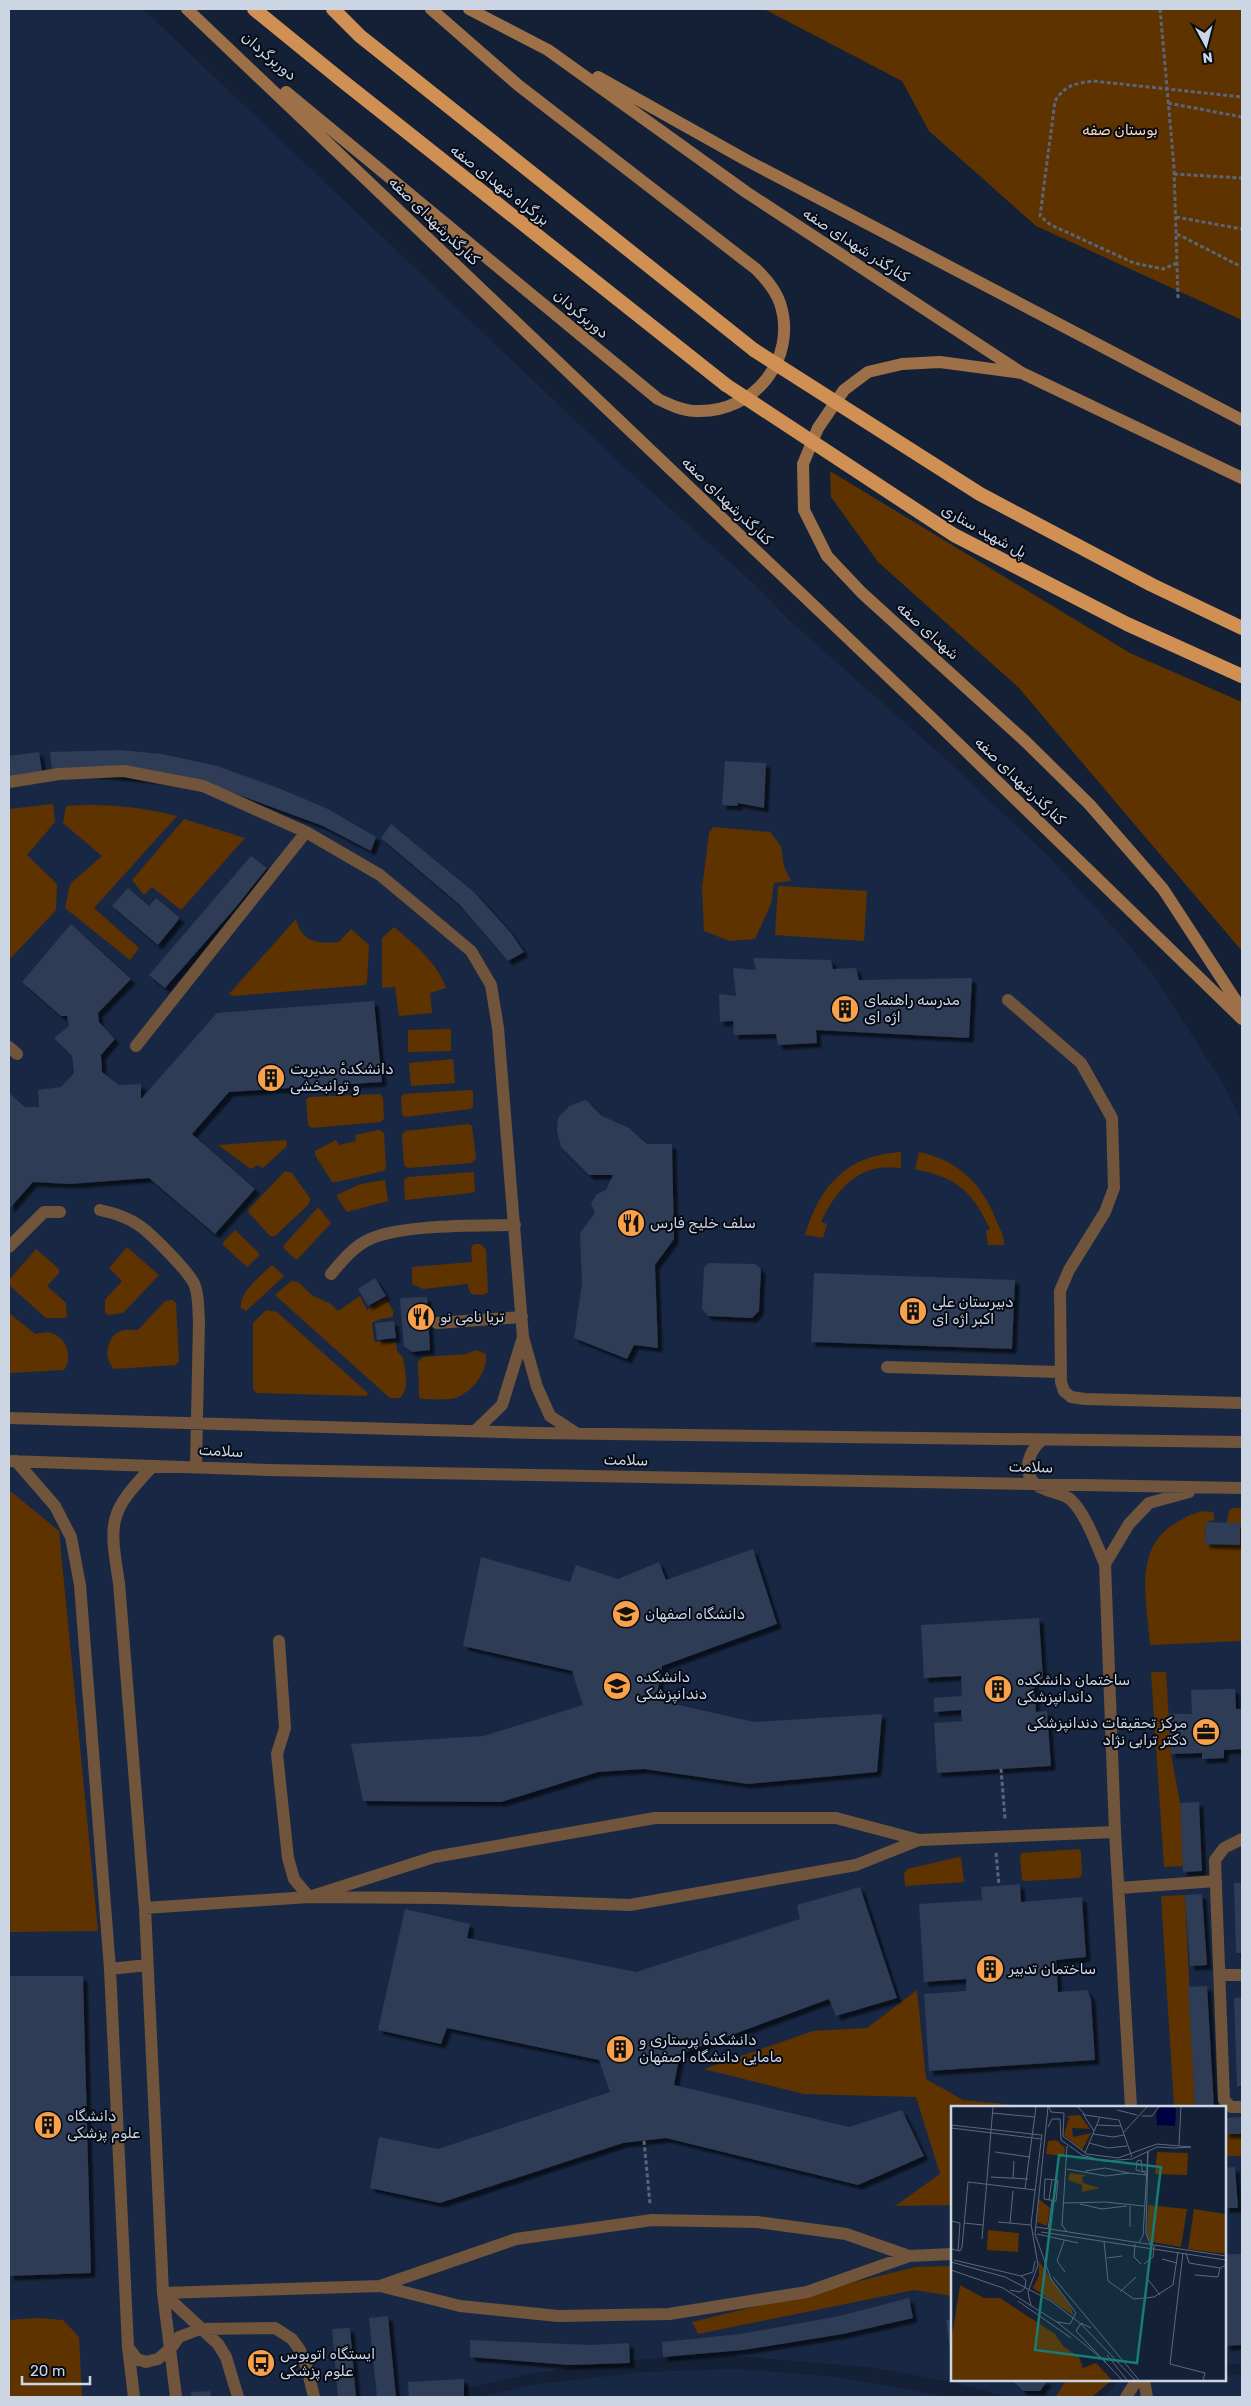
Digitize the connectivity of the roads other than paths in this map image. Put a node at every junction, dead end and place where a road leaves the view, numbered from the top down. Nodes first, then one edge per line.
1 (187, 9) edge
2 (254, 9) edge
3 (333, 9) edge
4 (431, 9) edge
5 (469, 9) edge
6 (205, 25) junction
7 (548, 50) junction
8 (754, 350) joint
9 (1022, 373) junction
10 (726, 385) joint
11 (1242, 420) edge
12 (1242, 478) edge
13 (1242, 628) edge
14 (1242, 676) edge
15 (9, 782) edge
16 (306, 832) junction
17 (1008, 1000) dead end
18 (1242, 1010) edge
19 (1242, 1019) edge
20 (136, 1046) dead end
21 (100, 1210) dead end
22 (60, 1212) dead end
23 (515, 1225) junction
24 (9, 1247) edge
25 (331, 1274) dead end
26 (522, 1317) junction
27 (438, 1323) dead end
28 (523, 1337) junction
29 (887, 1368) dead end
30 (1059, 1372) junction
31 (1242, 1403) edge
32 (9, 1418) edge
33 (196, 1424) junction
34 (476, 1430) junction
35 (576, 1433) junction
36 (1042, 1440) junction
37 (1241, 1443) edge
38 (12, 1461) edge
39 (196, 1466) junction
40 (152, 1467) junction
41 (1035, 1484) junction
42 (1202, 1488) junction
43 (1242, 1488) edge
44 (1105, 1564) junction
45 (279, 1641) dead end
46 (1115, 1832) junction
47 (1242, 1839) edge
48 (919, 1840) junction
49 (1216, 1881) junction
50 (1118, 1888) junction
51 (309, 1897) junction
52 (145, 1908) junction
53 (147, 1965) junction
54 (110, 1969) junction
55 (1220, 1975) junction
56 (1242, 1975) edge
57 (1131, 2106) edge
58 (1242, 2106) edge
59 (951, 2254) edge
60 (909, 2256) junction
61 (380, 2286) junction
62 (163, 2293) junction
63 (200, 2329) junction
64 (128, 2347) junction
65 (171, 2348) junction
66 (1136, 2381) edge
67 (1144, 2381) edge
68 (134, 2397) edge
69 (176, 2397) edge
70 (238, 2397) edge
71 (314, 2397) edge
72 (1126, 2397) edge
73 (1147, 2397) edge

1 - 6 main road, کنارگذرشهدای صفه
2 - 10 highway, بزرگراه شهدای صفه
3 - 8 highway, بزرگراه شهدای صفه
4 - 6 main road, دوربرگردان
5 - 7 main road, کنارگذر شهدای صفه
6 - 19 main road, کنارگذرشهدای صفه
7 - 9 main road, کنارگذر شهدای صفه
7 - 11 main road
8 - 13 highway, پل شهید ستاری, bridge
9 - 12 main road, کنارگذر شهدای صفه
9 - 18 main road, شهدای صفه
10 - 14 highway, پل شهید ستاری, bridge
15 - 16 lane
16 - 20 lane
16 - 23 lane
17 - 30 lane
21 - 33 lane
22 - 24 lane
23 - 25 lane
23 - 26 lane
26 - 27 lane
26 - 28 lane
28 - 34 lane
28 - 35 lane
29 - 30 lane
30 - 31 lane
32 - 33 lane, سلامت
33 - 34 lane, سلامت
33 - 39 lane
34 - 35 lane, سلامت
35 - 36 lane, سلامت
36 - 37 lane, سلامت
36 - 41 lane
38 - 40 lane, سلامت
38 - 54 lane
39 - 40 lane, سلامت
39 - 41 lane, سلامت
40 - 52 lane
41 - 42 lane, سلامت
41 - 44 lane
42 - 43 lane, سلامت
42 - 44 lane
44 - 46 lane
45 - 51 lane
46 - 48 lane
46 - 50 lane
47 - 49 lane
48 - 51 lane
48 - 51 lane
49 - 50 lane
49 - 55 lane
50 - 57 lane
51 - 52 lane
52 - 53 lane
53 - 54 lane
53 - 62 lane
54 - 64 lane
55 - 56 lane
55 - 58 lane
59 - 60 lane
60 - 61 lane
60 - 61 lane
61 - 62 lane
62 - 63 lane
62 - 65 lane
63 - 65 lane
63 - 70 lane
63 - 71 lane
64 - 65 lane
64 - 68 lane
65 - 69 lane
66 - 72 lane
67 - 73 lane

